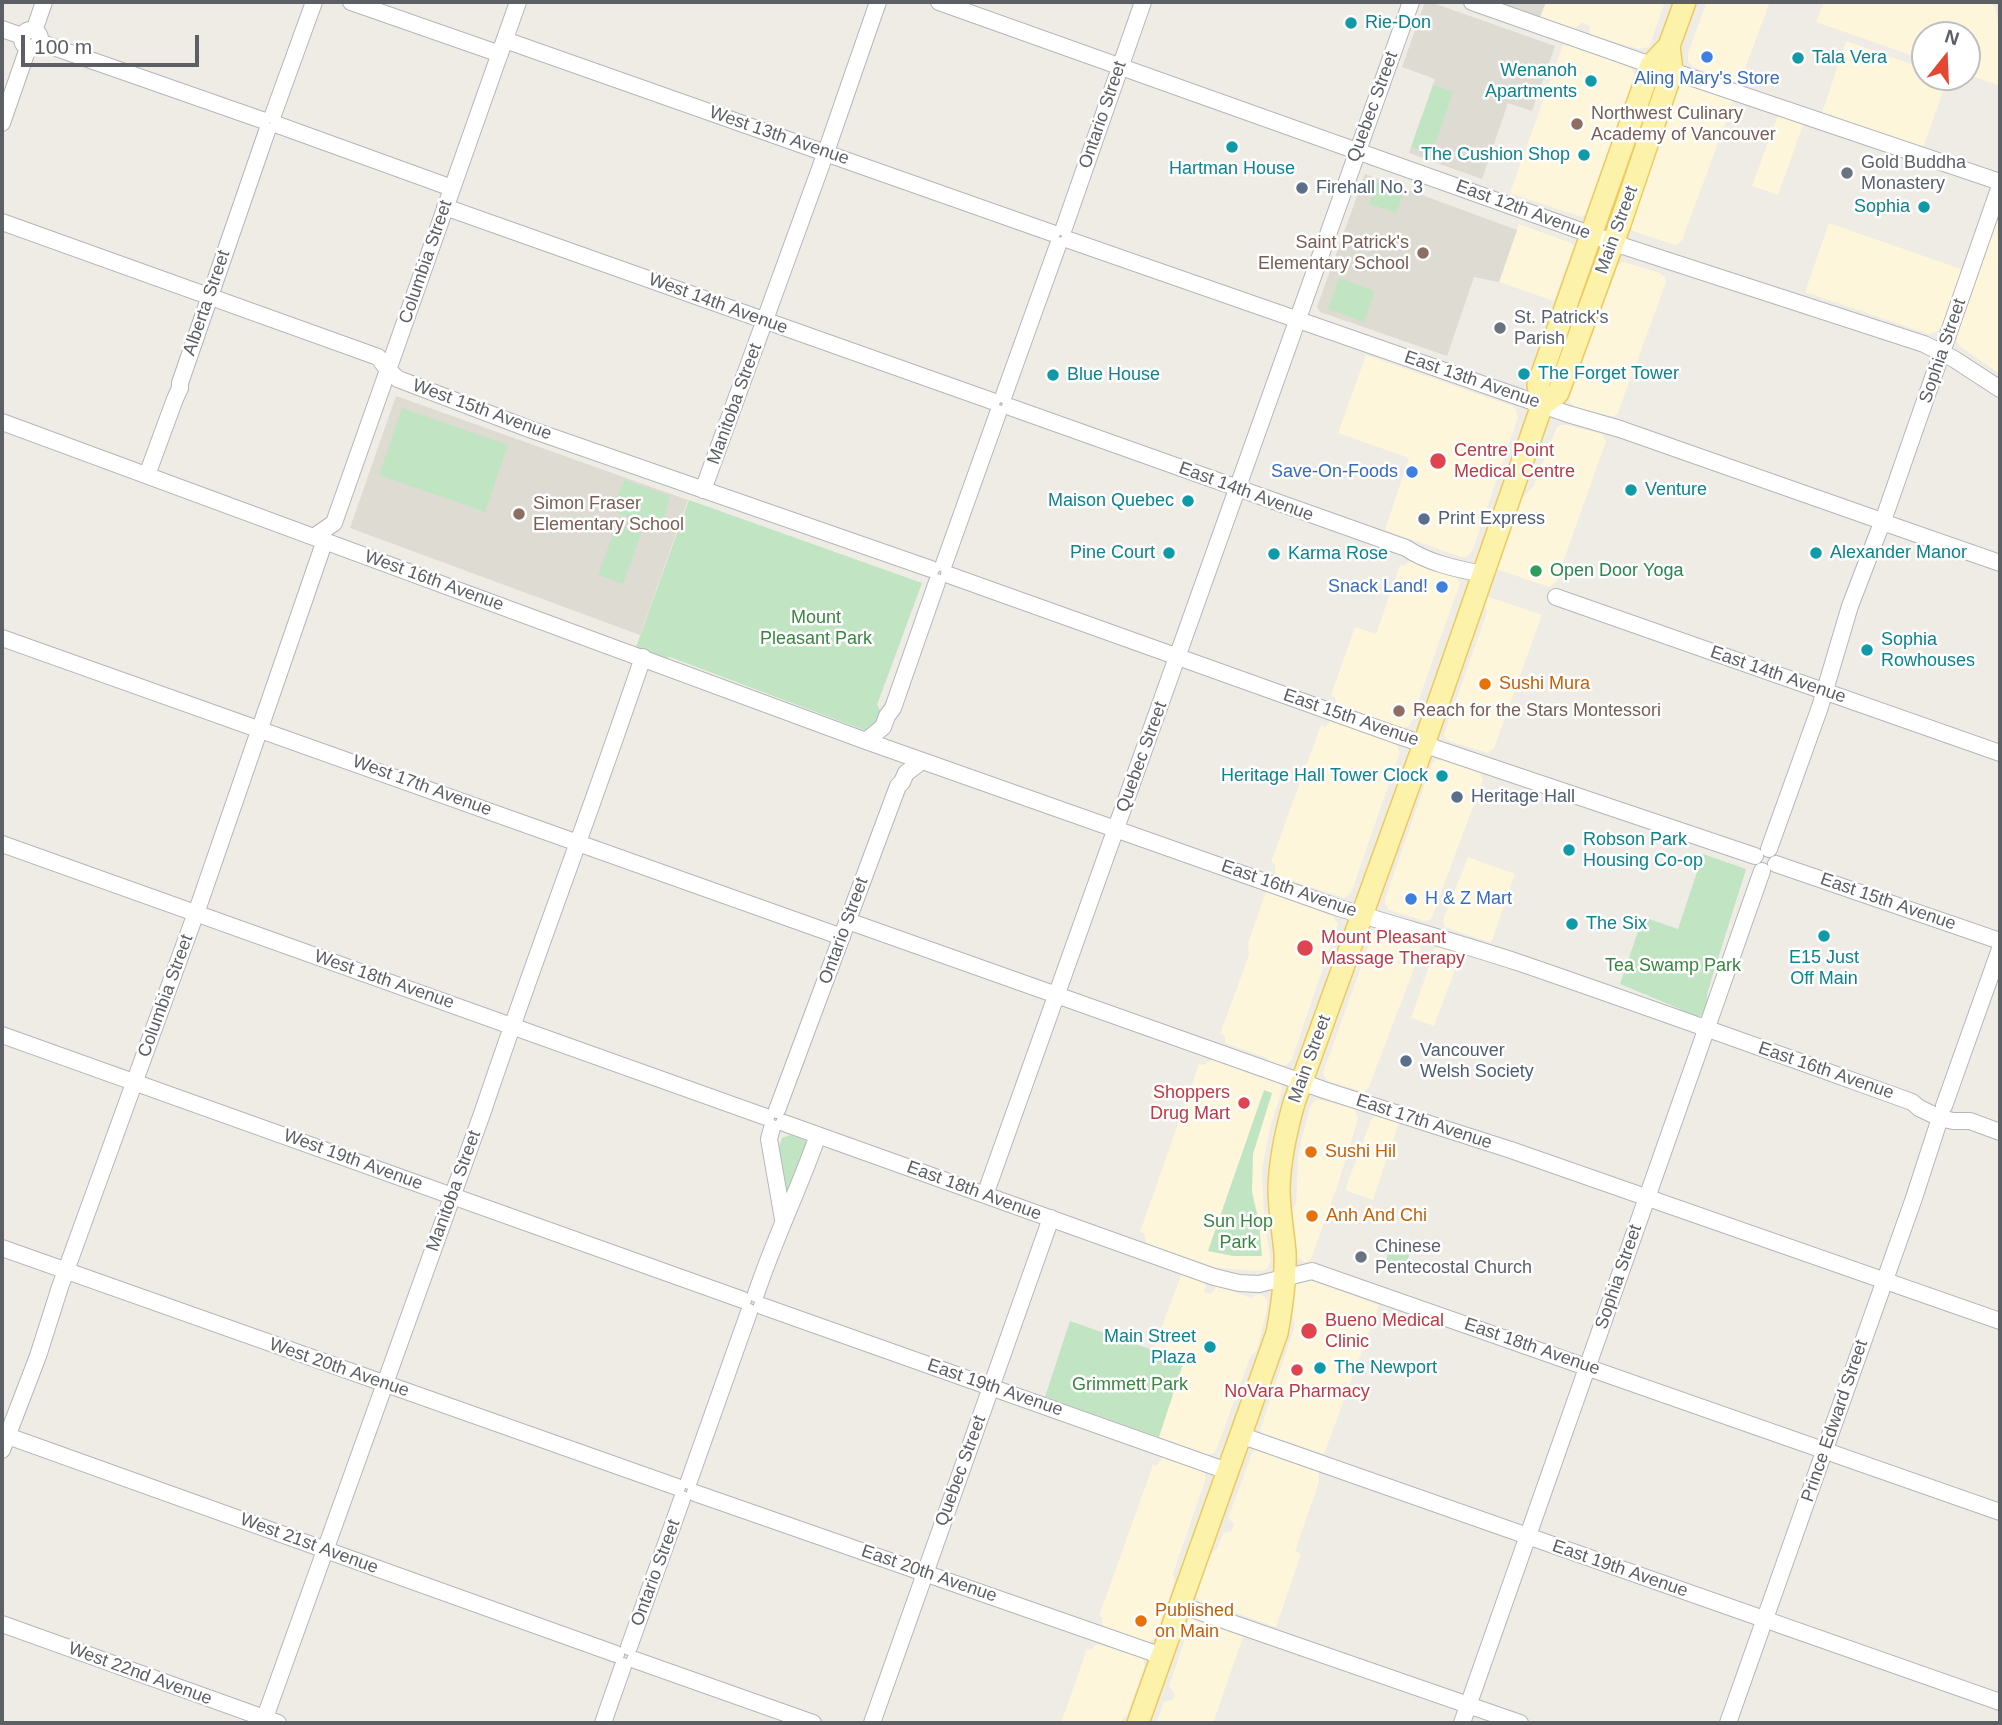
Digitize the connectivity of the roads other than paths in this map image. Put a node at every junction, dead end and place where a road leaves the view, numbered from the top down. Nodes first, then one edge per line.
1 (44, 2) edge
2 (314, 2) edge
3 (351, 2) edge
4 (518, 2) edge
5 (878, 2) edge
6 (939, 2) edge
7 (1143, 2) edge
8 (1411, 2) edge
9 (1472, 2) edge
10 (1685, 2) edge
11 (2, 29) edge
12 (31, 39) junction
13 (502, 47) junction
14 (1669, 47) junction
15 (1650, 65) junction
16 (1120, 66) junction
17 (1672, 71) junction
18 (2, 123) edge
19 (270, 123) junction
20 (1357, 151) junction
21 (826, 152) junction
22 (2000, 184) edge
23 (452, 188) junction
24 (445, 207) junction
25 (2, 222) edge
26 (1591, 234) junction
27 (1061, 236) junction
28 (1613, 242) junction
29 (209, 297) junction
30 (1297, 318) junction
31 (765, 321) junction
32 (1942, 353) junction
33 (388, 370) junction
34 (2000, 389) edge
35 (1001, 404) junction
36 (1542, 405) junction
37 (2, 422) edge
38 (147, 475) junction
39 (1237, 488) junction
40 (703, 490) junction
41 (1882, 522) junction
42 (326, 541) junction
43 (2000, 563) edge
44 (940, 572) junction
45 (1483, 574) junction
46 (1556, 597) dead end
47 (2, 638) edge
48 (1178, 656) junction
49 (643, 657) junction
50 (1825, 692) junction
51 (261, 729) junction
52 (866, 741) junction
53 (1424, 744) junction
54 (2000, 753) edge
55 (922, 761) junction
56 (1117, 829) junction
57 (579, 842) junction
58 (2, 844) edge
59 (1765, 860) junction
60 (195, 914) junction
61 (1363, 914) junction
62 (848, 921) junction
63 (842, 937) junction
64 (2000, 941) edge
65 (2000, 949) edge
66 (1057, 995) junction
67 (512, 1025) junction
68 (1706, 1029) junction
69 (2, 1035) edge
70 (134, 1082) junction
71 (1302, 1082) junction
72 (1942, 1112) junction
73 (775, 1119) junction
74 (2000, 1132) edge
75 (818, 1135) junction
76 (452, 1195) junction
77 (985, 1195) junction
78 (1646, 1198) junction
79 (1051, 1218) junction
80 (783, 1219) junction
81 (2, 1248) edge
82 (66, 1271) junction
83 (1285, 1277) junction
84 (1885, 1280) junction
85 (753, 1303) junction
86 (2000, 1321) edge
87 (1588, 1366) junction
88 (384, 1384) junction
89 (991, 1387) junction
90 (1240, 1436) junction
91 (4, 1440) edge
92 (1825, 1450) junction
93 (1227, 1471) junction
94 (686, 1490) junction
95 (2000, 1512) edge
96 (1528, 1537) junction
97 (325, 1549) junction
98 (925, 1572) junction
99 (1180, 1605) junction
100 (1764, 1619) junction
101 (2, 1625) edge
102 (1162, 1656) junction
103 (626, 1657) junction
104 (2000, 1702) edge
105 (1468, 1705) junction
106 (268, 1722) edge
107 (603, 1723) edge
108 (813, 1723) edge
109 (872, 1723) edge
110 (1138, 1723) edge
111 (1462, 1723) edge
112 (1520, 1723) edge
113 (1728, 1723) edge

1 - 12 street
2 - 19 street, Alberta Street
3 - 13 street, West 13th Avenue
4 - 13 street, Columbia Street
5 - 21 street, Manitoba Street
6 - 16 street, East 12th Avenue
7 - 16 street, Ontario Street
8 - 20 street, Quebec Street
9 - 15 street
10 - 14 main road, Main Street
11 - 12 street
12 - 18 street
12 - 19 street
13 - 21 street, West 13th Avenue
13 - 23 street, Columbia Street
14 - 15 main road, Main Street
14 - 17 main road, Main Street
15 - 26 main road, Main Street
16 - 20 street, East 12th Avenue
16 - 27 street, Ontario Street
17 - 22 street
17 - 28 main road, Main Street
19 - 23 street
19 - 29 street, Alberta Street
20 - 26 street, East 12th Avenue
20 - 30 street, Quebec Street
21 - 27 street, West 13th Avenue
21 - 31 street, Manitoba Street
22 - 32 street, Sophia Street
23 - 24 street, Columbia Street
24 - 31 street, West 14th Avenue
24 - 33 street, Columbia Street
25 - 29 street, West 15th Avenue
26 - 28 street, East 12th Avenue
26 - 36 main road, Main Street
27 - 30 street, East 13th Avenue
27 - 35 street, Ontario Street
28 - 32 street, East 12th Avenue
28 - 36 main road, Main Street
29 - 33 street, West 15th Avenue
29 - 38 street, Alberta Street
30 - 36 street, East 13th Avenue
30 - 39 street, Quebec Street
31 - 35 street, West 14th Avenue
31 - 40 street, Manitoba Street
32 - 34 street, East 12th Avenue
32 - 41 street, Sophia Street
33 - 40 street, West 15th Avenue
33 - 42 street, Columbia Street
35 - 39 street, East 14th Avenue
35 - 44 street, Ontario Street
36 - 41 street, East 13th Avenue
36 - 45 main road, Main Street
37 - 38 street, West 16th Avenue
38 - 42 street, West 16th Avenue
39 - 45 street, East 14th Avenue
39 - 48 street, Quebec Street
40 - 44 street, West 15th Avenue
41 - 43 street, East 13th Avenue
41 - 50 street, Sophia Street
42 - 49 street, West 16th Avenue
42 - 51 street, Columbia Street
44 - 48 street, East 15th Avenue
44 - 52 street, Ontario Street
45 - 53 main road, Main Street
46 - 50 street, East 14th Avenue
47 - 51 street, West 17th Avenue
48 - 53 street, East 15th Avenue
48 - 56 street, Quebec Street
49 - 52 street, West 16th Avenue
49 - 57 street, Manitoba Street
50 - 54 street, East 14th Avenue
50 - 59 street, Sophia Street
51 - 57 street, West 17th Avenue
51 - 60 street, Columbia Street
52 - 55 street, East 16th Avenue
53 - 59 street, East 15th Avenue
53 - 61 main road, Main Street
55 - 56 street, East 16th Avenue
55 - 62 street, Ontario Street
56 - 61 street, East 16th Avenue
56 - 66 street, Quebec Street
57 - 63 street, West 17th Avenue
57 - 67 street, Manitoba Street
58 - 60 street, West 18th Avenue
59 - 64 street, East 15th Avenue
59 - 68 street, Sophia Street
60 - 67 street, West 18th Avenue
60 - 70 street, Columbia Street
61 - 68 street, East 16th Avenue
61 - 71 main road, Main Street
62 - 63 street, Ontario Street
62 - 66 street, East 17th Avenue
63 - 73 street, Ontario Street
65 - 72 street, Prince Edward Street
66 - 71 street, East 17th Avenue
66 - 77 street, Quebec Street
67 - 73 street, West 18th Avenue
67 - 76 street, Manitoba Street
68 - 72 street, East 16th Avenue
68 - 78 street, Sophia Street
69 - 70 street, West 19th Avenue
70 - 76 street, West 19th Avenue
70 - 82 street, Columbia Street
71 - 78 street, East 17th Avenue
71 - 83 main road, Main Street
72 - 74 street, East 16th Avenue
72 - 84 street, Prince Edward Street
73 - 75 street, East 18th Avenue
73 - 80 street, Ontario Street
75 - 77 street, East 18th Avenue
75 - 80 street, Ontario Street
76 - 85 street, West 19th Avenue
76 - 88 street, Manitoba Street
77 - 79 street, East 18th Avenue
78 - 84 street, East 17th Avenue
78 - 87 street, Sophia Street
79 - 83 street, East 18th Avenue
79 - 89 street, Quebec Street
80 - 85 street, Ontario Street
81 - 82 street, West 20th Avenue
82 - 88 street, West 20th Avenue
82 - 91 street, Columbia Street
83 - 87 street, East 18th Avenue
83 - 90 main road, Main Street
84 - 86 street, East 17th Avenue
84 - 92 street, Prince Edward Street
85 - 89 street, East 19th Avenue
85 - 94 street, Ontario Street
87 - 92 street, East 18th Avenue
87 - 96 street, Sophia Street
88 - 94 street, West 20th Avenue
88 - 97 street, Manitoba Street
89 - 93 street, East 19th Avenue
89 - 98 street, Quebec Street
90 - 93 main road, Main Street
90 - 96 street, East 19th Avenue
91 - 97 street, West 21st Avenue
92 - 95 street, East 18th Avenue
92 - 100 street, Prince Edward Street
93 - 99 main road, Main Street
94 - 98 street, East 20th Avenue
94 - 103 street, Ontario Street
96 - 100 street, East 19th Avenue
96 - 105 street, Sophia Street
97 - 103 street, West 21st Avenue
97 - 106 street, Manitoba Street
98 - 102 street, East 20th Avenue
98 - 109 street, Quebec Street
99 - 102 main road, Main Street
99 - 105 street
100 - 104 street, East 19th Avenue
100 - 113 street, Prince Edward Street
101 - 106 street, West 22nd Avenue
102 - 110 main road, Main Street
103 - 107 street, Ontario Street
103 - 108 street, West 21st Avenue
105 - 111 street, Sophia Street
105 - 112 street

